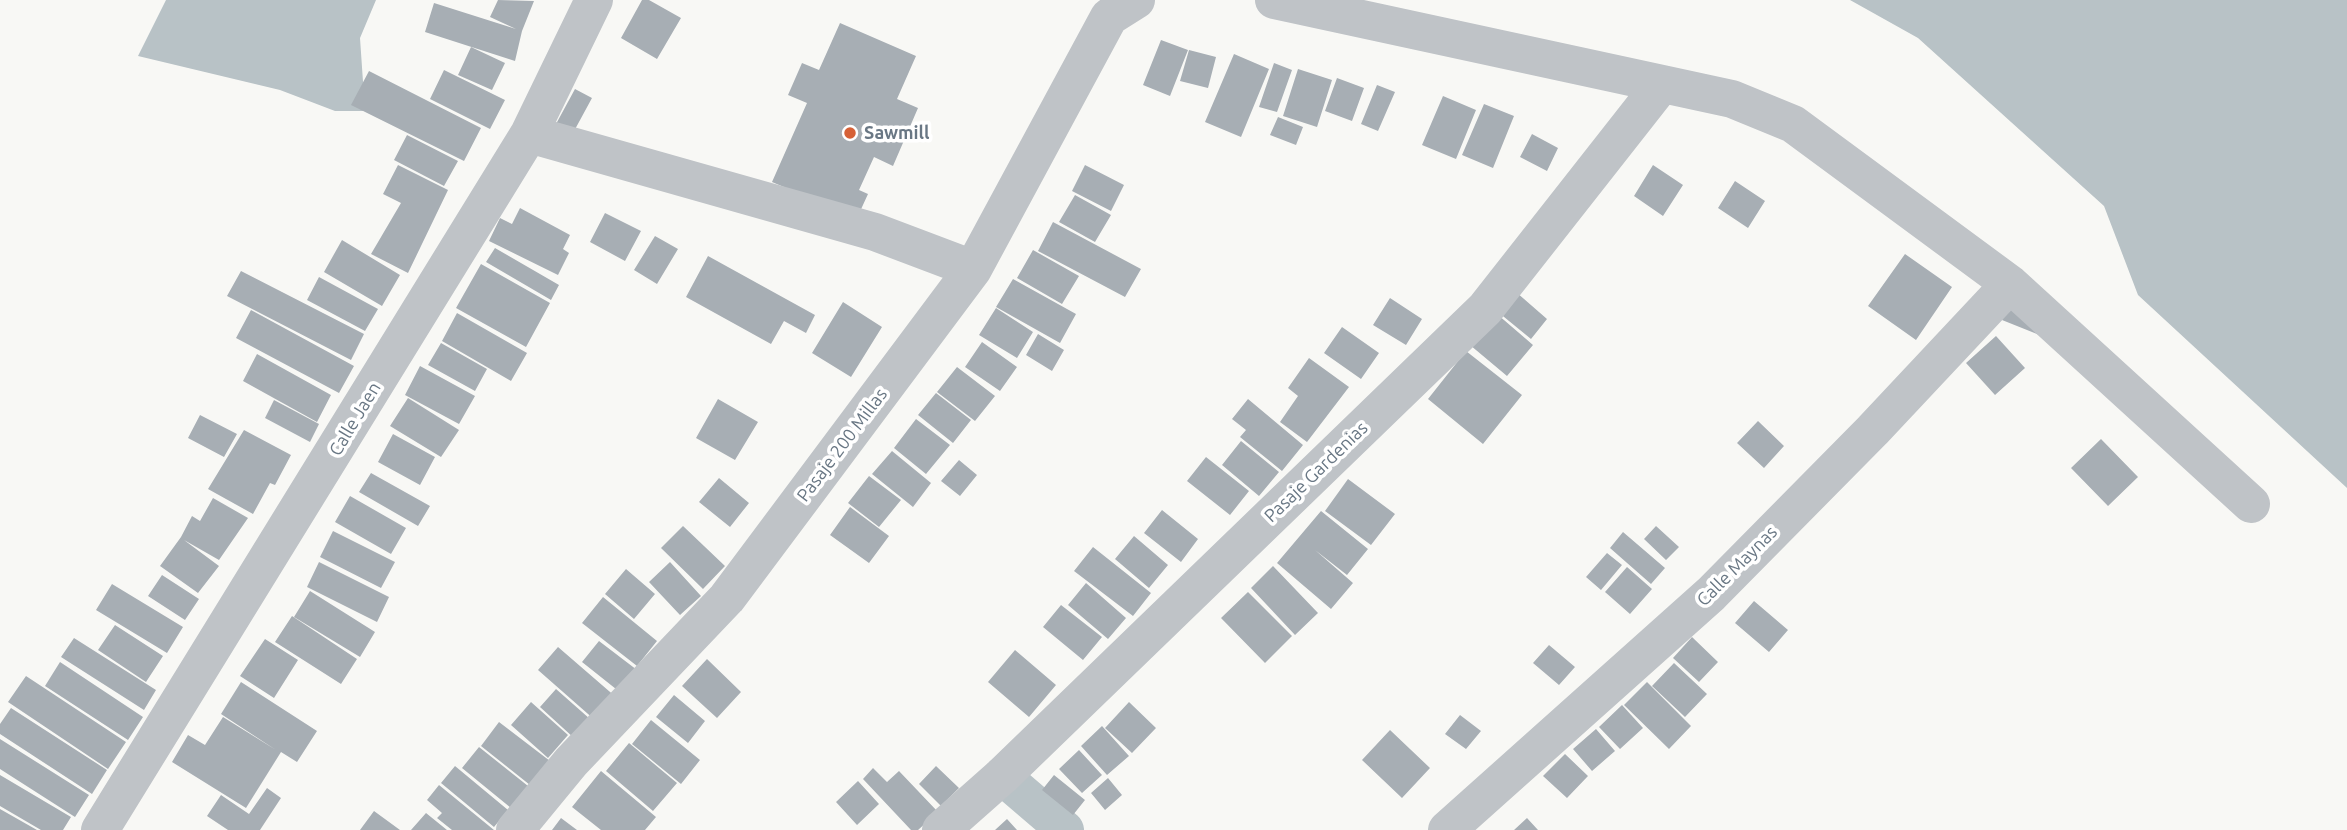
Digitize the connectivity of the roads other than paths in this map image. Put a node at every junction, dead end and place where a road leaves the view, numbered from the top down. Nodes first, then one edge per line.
1 (594, 0) edge
2 (1274, 0) edge
3 (1123, 8) edge
4 (1661, 85) junction
5 (529, 134) junction
6 (973, 269) junction
7 (2010, 284) junction
8 (2250, 505) dead end
9 (100, 830) edge
10 (515, 830) edge
11 (941, 830) edge
12 (1447, 830) edge

1 - 5 street, Calle Jaen
2 - 4 street
3 - 6 street, Pasaje 200 Millas
4 - 7 street
4 - 11 street, Pasaje Gardenias
5 - 6 street
5 - 9 street, Calle Jaen
6 - 10 street, Pasaje 200 Millas
7 - 8 street
7 - 12 street, Calle Maynas

